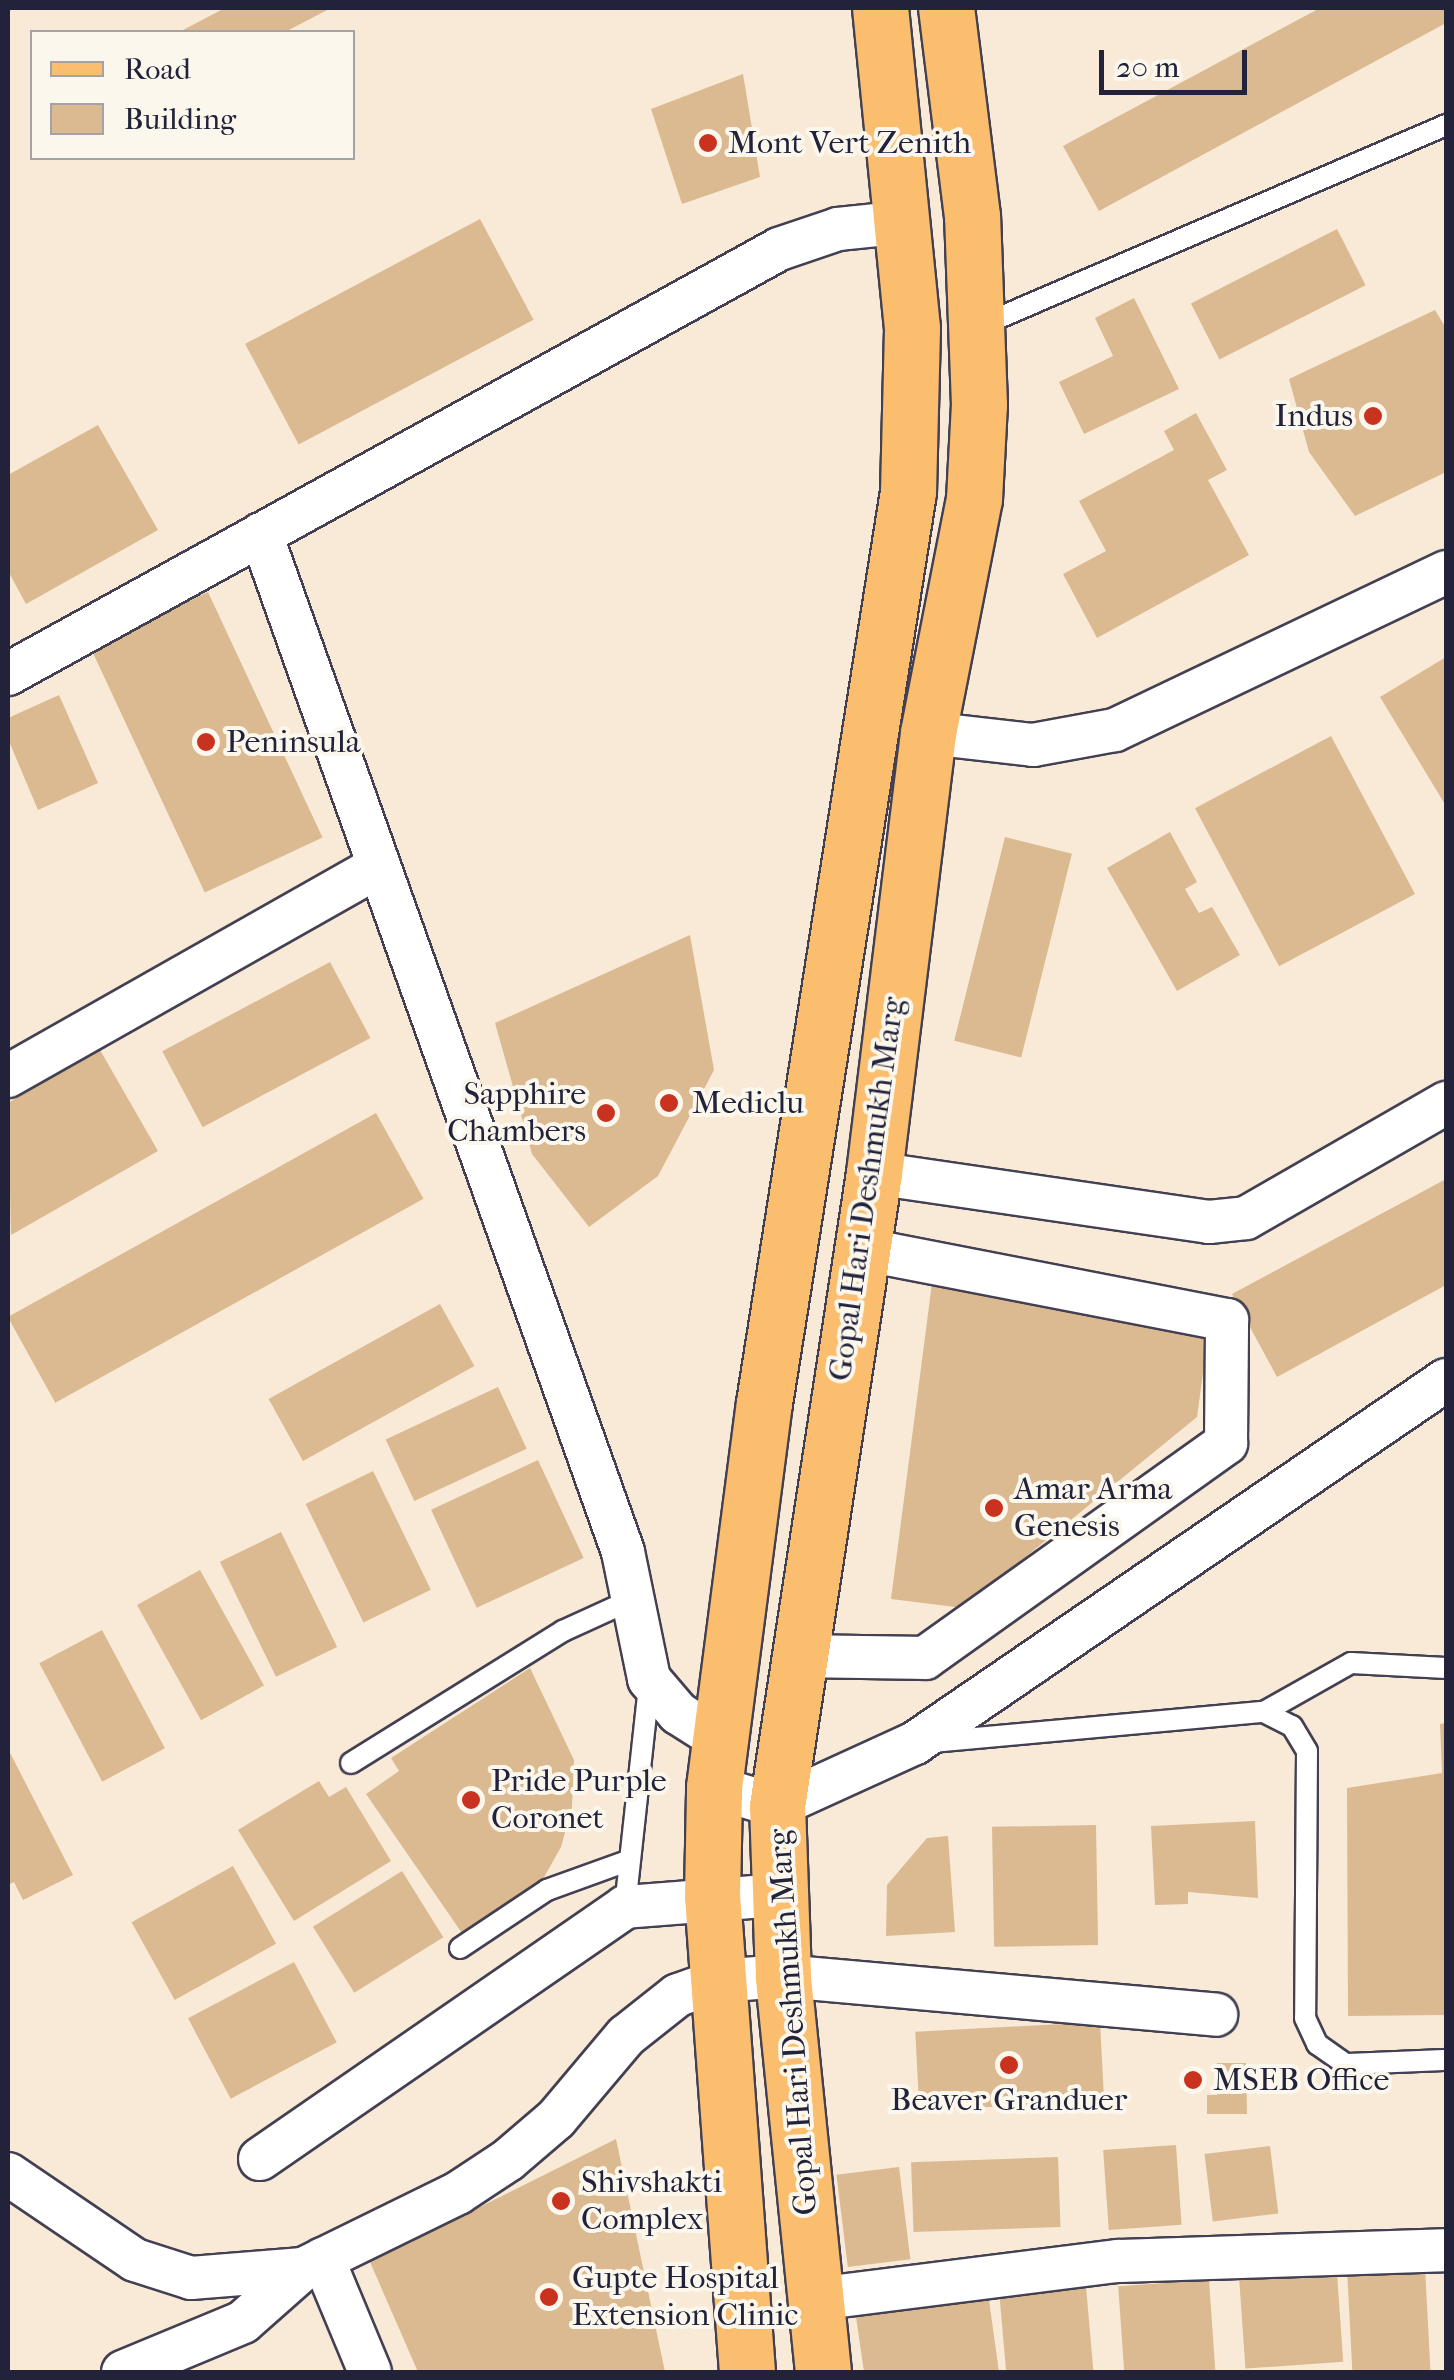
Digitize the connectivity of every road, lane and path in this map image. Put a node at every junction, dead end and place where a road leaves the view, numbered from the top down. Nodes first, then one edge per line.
1 (880, 8) edge
2 (946, 8) edge
3 (1446, 125) edge
4 (906, 222) junction
5 (978, 327) junction
6 (261, 534) junction
7 (1446, 572) edge
8 (8, 674) edge
9 (928, 734) junction
10 (379, 866) junction
11 (8, 1076) edge
12 (1446, 1103) edge
13 (874, 1174) junction
14 (861, 1249) junction
15 (1446, 1380) edge
16 (633, 1599) junction
17 (800, 1656) junction
18 (1446, 1668) edge
19 (649, 1679) junction
20 (1264, 1712) junction
21 (915, 1744) junction
22 (351, 1763) dead end
23 (716, 1763) junction
24 (777, 1806) junction
25 (630, 1860) junction
26 (712, 1896) junction
27 (778, 1896) junction
28 (626, 1907) junction
29 (460, 1948) dead end
30 (784, 1976) junction
31 (718, 1981) junction
32 (1216, 2015) dead end
33 (1446, 2060) edge
34 (260, 2160) dead end
35 (8, 2174) edge
36 (1446, 2250) edge
37 (313, 2264) junction
38 (816, 2299) junction
39 (123, 2372) edge
40 (370, 2372) edge
41 (747, 2372) edge
42 (823, 2372) edge

1 - 4 main road, Gopal Hari Deshmukh Marg
2 - 5 main road, Gopal Hari Deshmukh Marg
3 - 5 lane
4 - 6 street
4 - 23 main road, Gopal Hari Deshmukh Marg
5 - 9 main road, Gopal Hari Deshmukh Marg
6 - 8 street
6 - 10 street
7 - 9 street
9 - 13 main road, Gopal Hari Deshmukh Marg
10 - 11 street
10 - 16 street
12 - 13 street
13 - 14 main road, Gopal Hari Deshmukh Marg
14 - 17 main road, Gopal Hari Deshmukh Marg
14 - 17 street
15 - 21 street
16 - 19 street
16 - 22 lane
17 - 24 main road, Gopal Hari Deshmukh Marg
18 - 20 lane
19 - 23 street
19 - 25 lane
20 - 21 lane
20 - 33 lane
21 - 24 street
23 - 24 street
23 - 26 main road, Gopal Hari Deshmukh Marg
24 - 27 main road, Gopal Hari Deshmukh Marg
25 - 28 lane
25 - 29 lane
26 - 27 street
26 - 28 street
26 - 31 main road, Gopal Hari Deshmukh Marg
27 - 30 main road, Gopal Hari Deshmukh Marg
28 - 34 street
30 - 31 street
30 - 32 street
30 - 38 main road, Gopal Hari Deshmukh Marg
31 - 37 street
31 - 41 main road, Gopal Hari Deshmukh Marg
35 - 37 street
36 - 38 street
37 - 39 street
37 - 40 street
38 - 42 main road, Gopal Hari Deshmukh Marg

